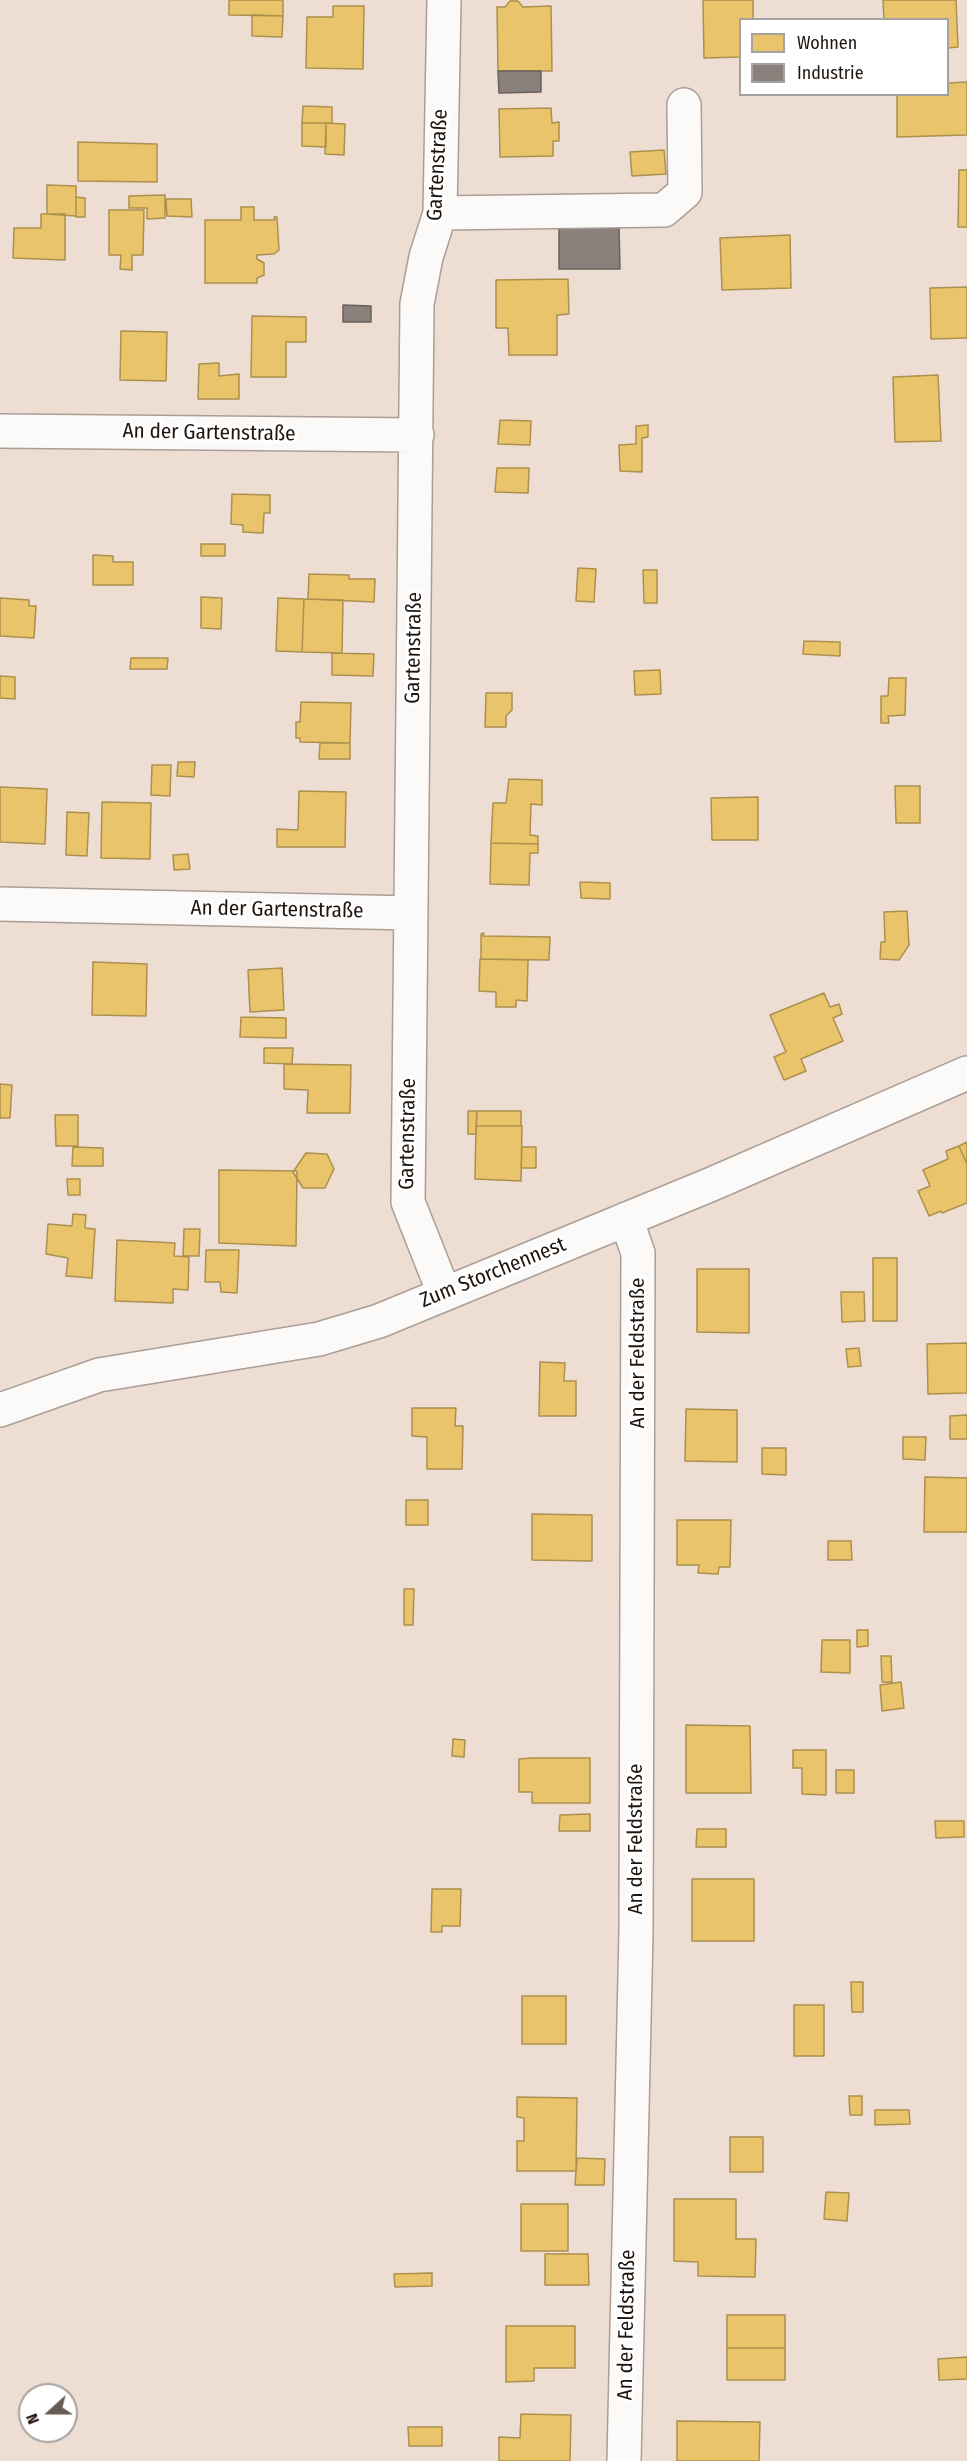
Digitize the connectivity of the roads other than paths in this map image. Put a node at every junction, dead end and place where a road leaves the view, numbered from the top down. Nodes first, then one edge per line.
1 (444, 0) edge
2 (684, 105) dead end
3 (440, 213) junction
4 (0, 430) edge
5 (417, 435) junction
6 (0, 904) edge
7 (411, 913) junction
8 (967, 1073) edge
9 (626, 1219) junction
10 (444, 1293) junction
11 (0, 1410) edge
12 (624, 2461) edge

1 - 3 street, Gartenstraße
2 - 3 street
3 - 5 street, Gartenstraße
4 - 5 street, An der Gartenstraße
5 - 7 street, Gartenstraße
6 - 7 street, An der Gartenstraße
7 - 10 street, Gartenstraße
8 - 9 street, Zum Storchennest
9 - 10 street, Zum Storchennest
9 - 12 street, An der Feldstraße
10 - 11 street, Zum Storchennest

